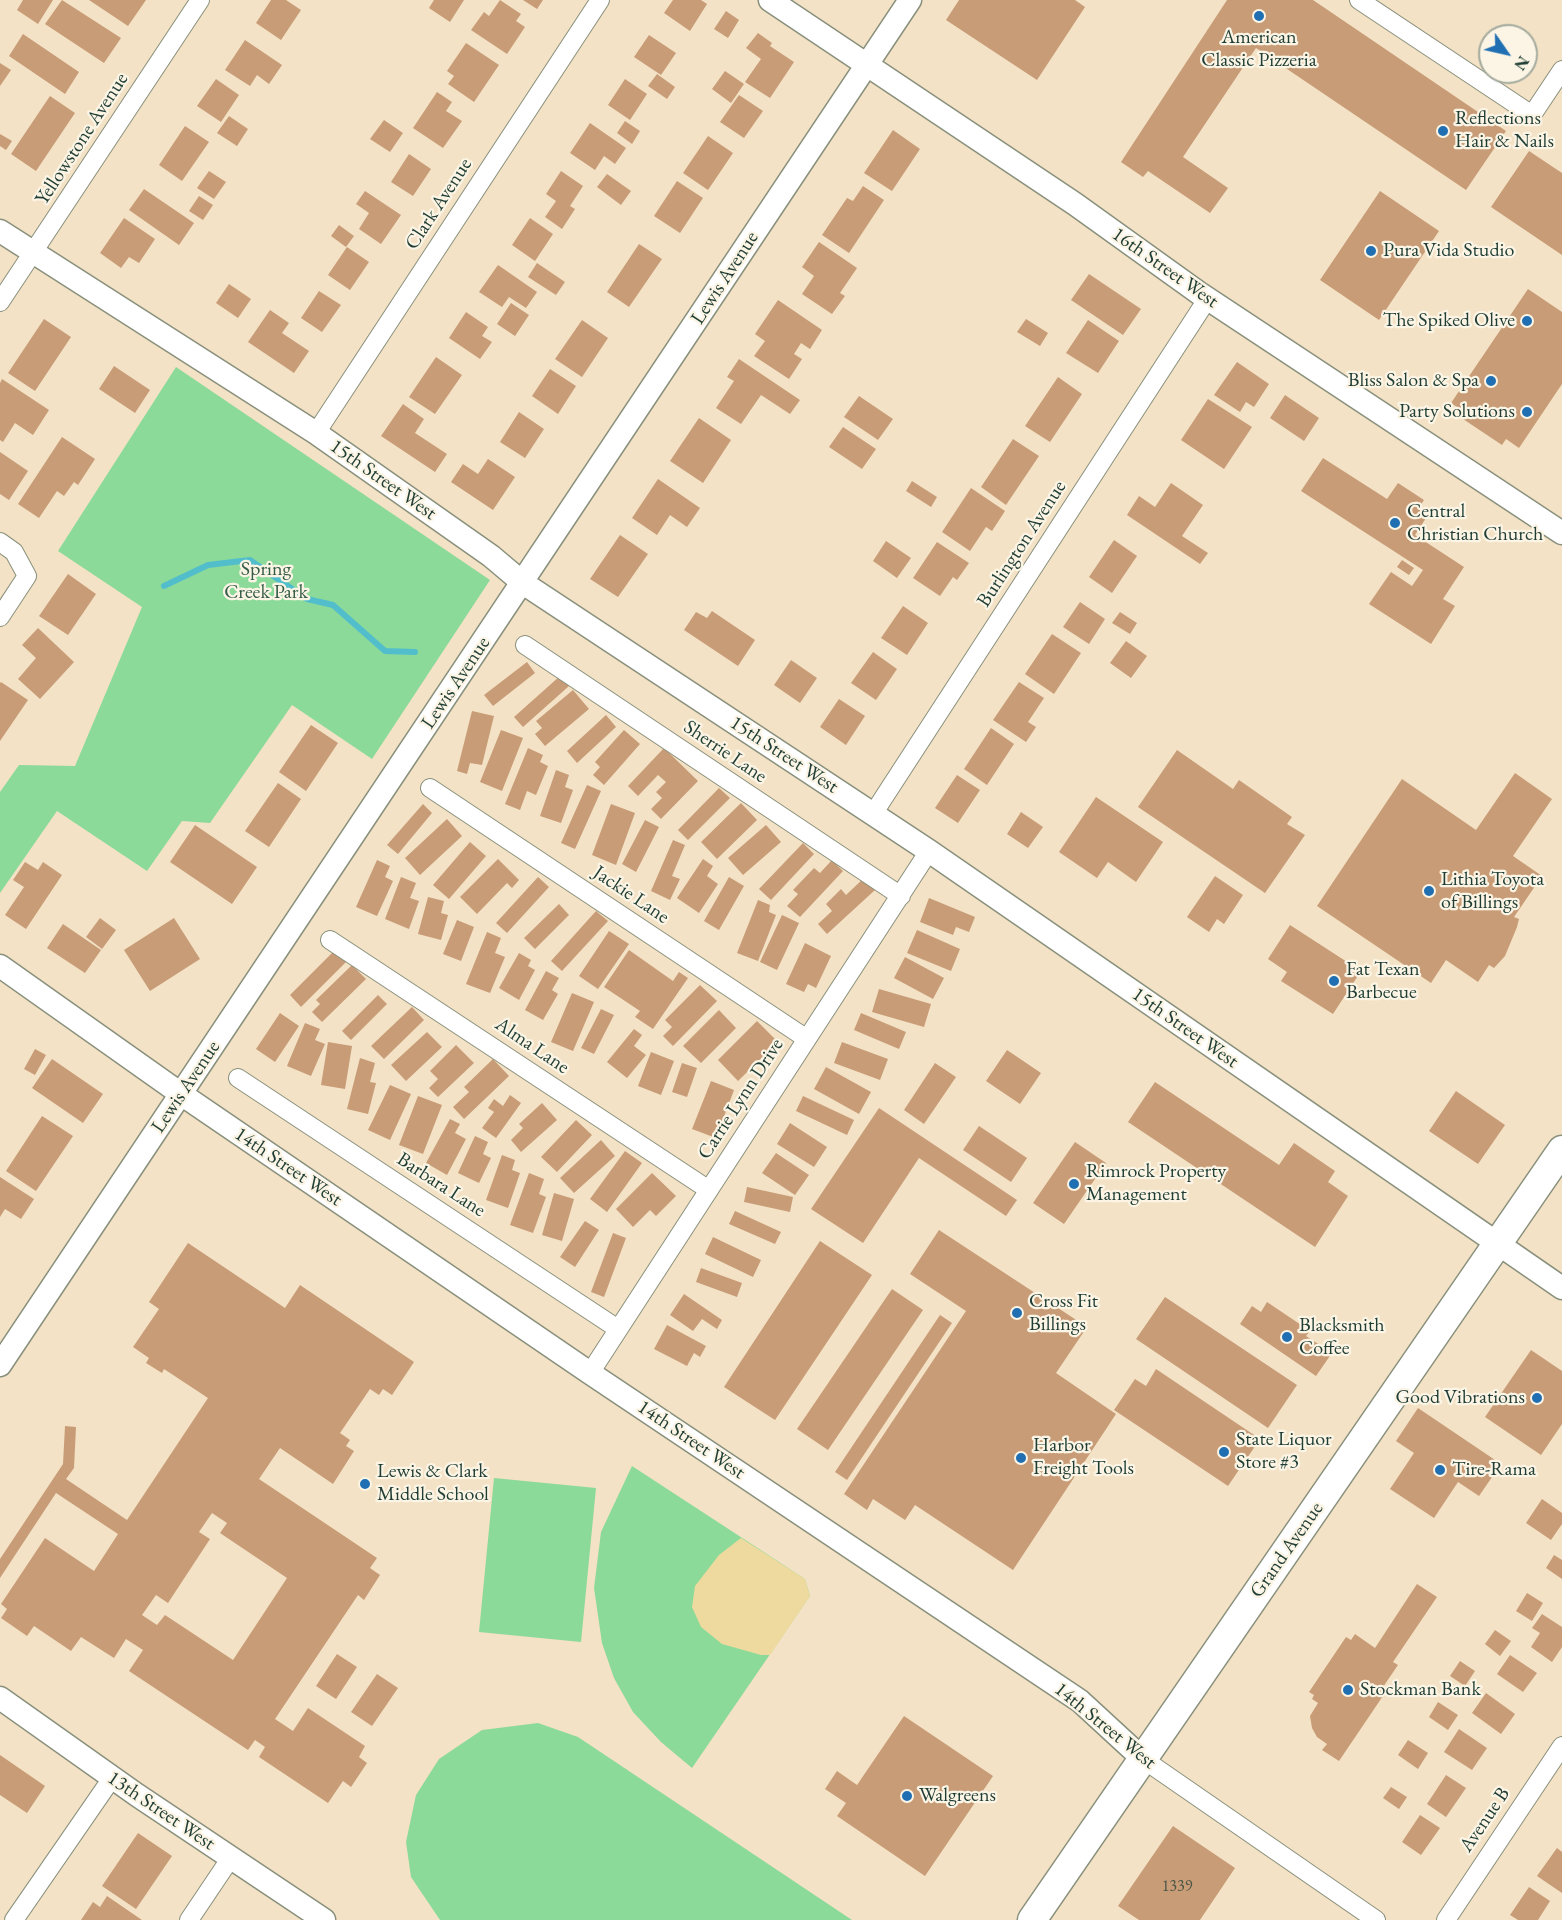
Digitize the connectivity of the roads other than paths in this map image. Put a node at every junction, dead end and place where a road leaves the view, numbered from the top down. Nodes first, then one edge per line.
1 (200, 0) edge
2 (600, 0) edge
3 (770, 0) edge
4 (910, 0) edge
5 (1359, 0) edge
6 (865, 65) junction
7 (1562, 70) edge
8 (0, 231) edge
9 (33, 253) junction
10 (1208, 298) junction
11 (0, 302) edge
12 (316, 433) junction
13 (1562, 533) edge
14 (0, 542) edge
15 (523, 584) junction
16 (0, 617) edge
17 (525, 645) dead end
18 (430, 788) dead end
19 (873, 814) junction
20 (929, 851) junction
21 (900, 896) junction
22 (330, 940) dead end
23 (0, 966) edge
24 (807, 1039) junction
25 (238, 1078) dead end
26 (181, 1094) junction
27 (1562, 1149) edge
28 (709, 1190) junction
29 (1498, 1244) junction
30 (1562, 1288) edge
31 (618, 1329) junction
32 (0, 1365) edge
33 (590, 1372) junction
34 (0, 1698) edge
35 (1562, 1746) edge
36 (1143, 1759) junction
37 (112, 1778) junction
38 (230, 1859) junction
39 (14, 1920) edge
40 (189, 1920) edge
41 (324, 1920) edge
42 (1032, 1920) edge
43 (1376, 1920) edge
44 (1446, 1920) edge

1 - 9 street, Yellowstone Avenue
2 - 12 street, Clark Avenue
3 - 6 street, 16th Street West
4 - 6 street, Lewis Avenue
5 - 7 street
6 - 10 street, 16th Street West
6 - 15 street, Lewis Avenue
8 - 9 street, 15th Street West
9 - 11 street, Yellowstone Avenue
9 - 12 street, 15th Street West
10 - 13 street, 16th Street West
10 - 19 street, Burlington Avenue
12 - 15 street, 15th Street West
14 - 16 street
15 - 19 street, 15th Street West
15 - 26 street, Lewis Avenue
17 - 21 street, Sherrie Lane
18 - 24 street, Jackie Lane
19 - 20 street, 15th Street West
20 - 21 street, Carrie Lynn Drive
20 - 29 street, 15th Street West
21 - 24 street, Carrie Lynn Drive
22 - 28 street, Alma Lane
23 - 26 street, 14th Street West
24 - 28 street, Carrie Lynn Drive
25 - 31 street, Barbara Lane
26 - 32 street, Lewis Avenue
26 - 33 street, 14th Street West
27 - 29 main road, Grand Avenue
28 - 31 street, Carrie Lynn Drive
29 - 30 street, 15th Street West
29 - 36 main road, Grand Avenue
31 - 33 street, Carrie Lynn Drive
33 - 36 street, 14th Street West
34 - 37 street, 13th Street West
35 - 44 street, Avenue B
36 - 42 main road, Grand Avenue
36 - 43 street, 14th Street West
37 - 38 street, 13th Street West
37 - 39 street
38 - 40 street
38 - 41 street, 13th Street West

